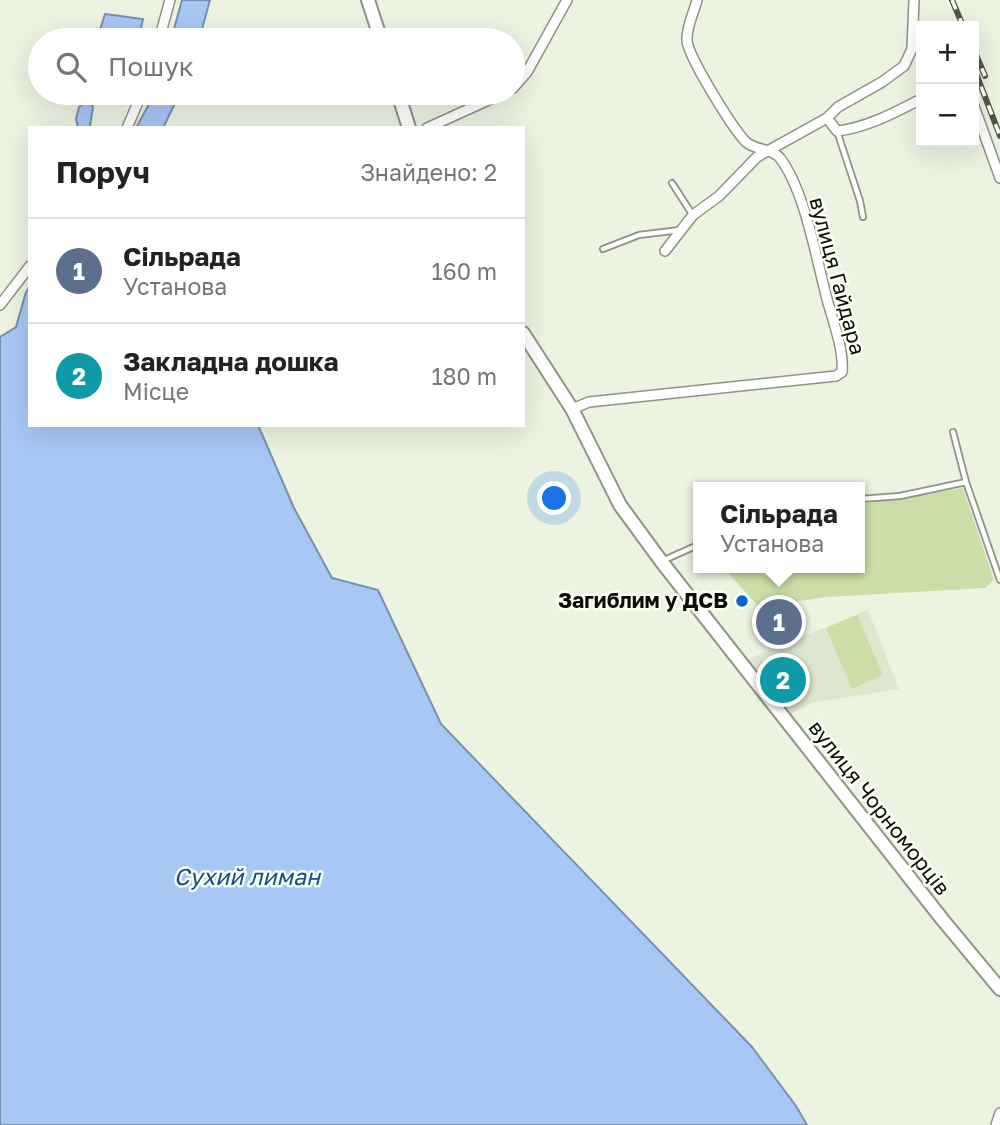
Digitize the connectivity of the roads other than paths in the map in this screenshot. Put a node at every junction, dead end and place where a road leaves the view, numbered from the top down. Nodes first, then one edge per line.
1 (170, 0) edge
2 (368, 0) edge
3 (567, 0) edge
4 (697, 0) edge
5 (914, 0) edge
6 (162, 28) edge
7 (377, 28) edge
8 (525, 74) edge
9 (916, 101) edge
10 (137, 105) edge
11 (402, 105) edge
12 (478, 105) edge
13 (827, 118) junction
14 (979, 120) edge
15 (128, 126) edge
16 (408, 126) edge
17 (431, 126) edge
18 (837, 131) junction
19 (766, 151) junction
20 (1000, 178) edge
21 (672, 183) dead end
22 (693, 215) junction
23 (863, 217) dead end
24 (681, 230) junction
25 (603, 248) dead end
26 (665, 251) dead end
27 (28, 269) edge
28 (0, 305) edge
29 (525, 337) edge
30 (572, 410) junction
31 (953, 432) dead end
32 (966, 482) junction
33 (865, 499) edge
34 (693, 547) edge
35 (661, 561) junction
36 (1000, 580) edge
37 (1000, 989) edge
38 (1000, 1113) edge
39 (996, 1125) edge

1 - 6 street
2 - 7 main road
3 - 8 street
4 - 19 street, вулиця Гайдара
5 - 13 street
9 - 18 street
10 - 15 street
11 - 16 main road
12 - 17 street
13 - 18 street
13 - 19 street
14 - 20 street
18 - 23 lane
19 - 22 street
19 - 30 street, вулиця Гайдара
21 - 22 lane
22 - 24 street
24 - 25 lane
24 - 26 street
27 - 28 street
29 - 30 main road, вулиця Чорноморців
30 - 35 main road, вулиця Чорноморців
31 - 32 lane
32 - 33 lane
32 - 36 lane
34 - 35 lane
35 - 37 main road, вулиця Чорноморців
38 - 39 street

